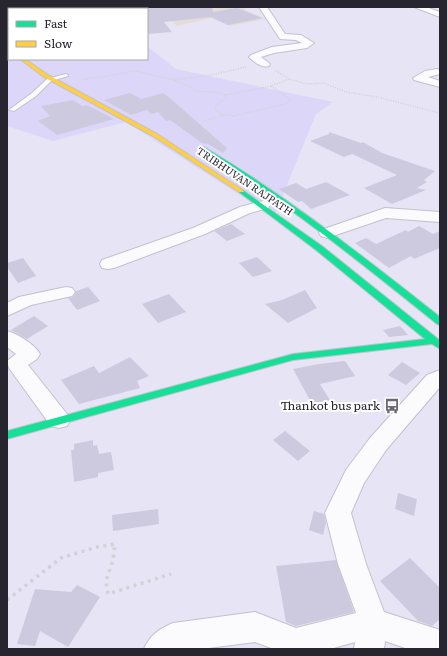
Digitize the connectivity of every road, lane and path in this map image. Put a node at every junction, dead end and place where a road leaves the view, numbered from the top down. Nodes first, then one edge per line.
1 (263, 7) edge
2 (418, 7) edge
3 (440, 15) edge
4 (23, 60) edge
5 (265, 64) junction
6 (53, 68) dead end
7 (437, 72) dead end
8 (66, 75) junction
9 (52, 78) junction
10 (289, 79) junction
11 (174, 80) junction
12 (77, 81) joint
13 (440, 84) edge
14 (271, 86) junction
15 (226, 95) junction
16 (12, 110) dead end
17 (440, 113) edge
18 (224, 115) junction
19 (203, 121) dead end
20 (191, 142) dead end
21 (264, 205) junction
22 (440, 217) edge
23 (327, 233) junction
24 (108, 264) dead end
25 (66, 292) dead end
26 (7, 310) edge
27 (440, 322) edge
28 (7, 337) edge
29 (437, 344) edge
30 (440, 377) edge
31 (59, 420) junction
32 (7, 435) edge
33 (171, 574) dead end
34 (7, 600) edge
35 (371, 636) edge
36 (440, 644) edge
37 (159, 649) edge

1 - 5 street
2 - 3 street
4 - 9 main road, TRIBHUVAN RAJPATH
5 - 10 path
5 - 11 path
6 - 8 main road
7 - 13 street
8 - 9 lane
8 - 12 main road
9 - 16 lane
9 - 21 main road, TRIBHUVAN RAJPATH
10 - 14 path
10 - 17 path
11 - 12 path
11 - 15 path
14 - 15 path
14 - 18 path
15 - 18 path
18 - 19 path
20 - 23 main road, TRIBHUVAN RAJPATH
21 - 24 street
21 - 29 main road, TRIBHUVAN RAJPATH
22 - 23 street
23 - 27 main road, TRIBHUVAN RAJPATH
25 - 26 street
28 - 31 street
29 - 31 main road
30 - 35 street
31 - 32 main road
33 - 34 path
35 - 36 street
35 - 37 street

